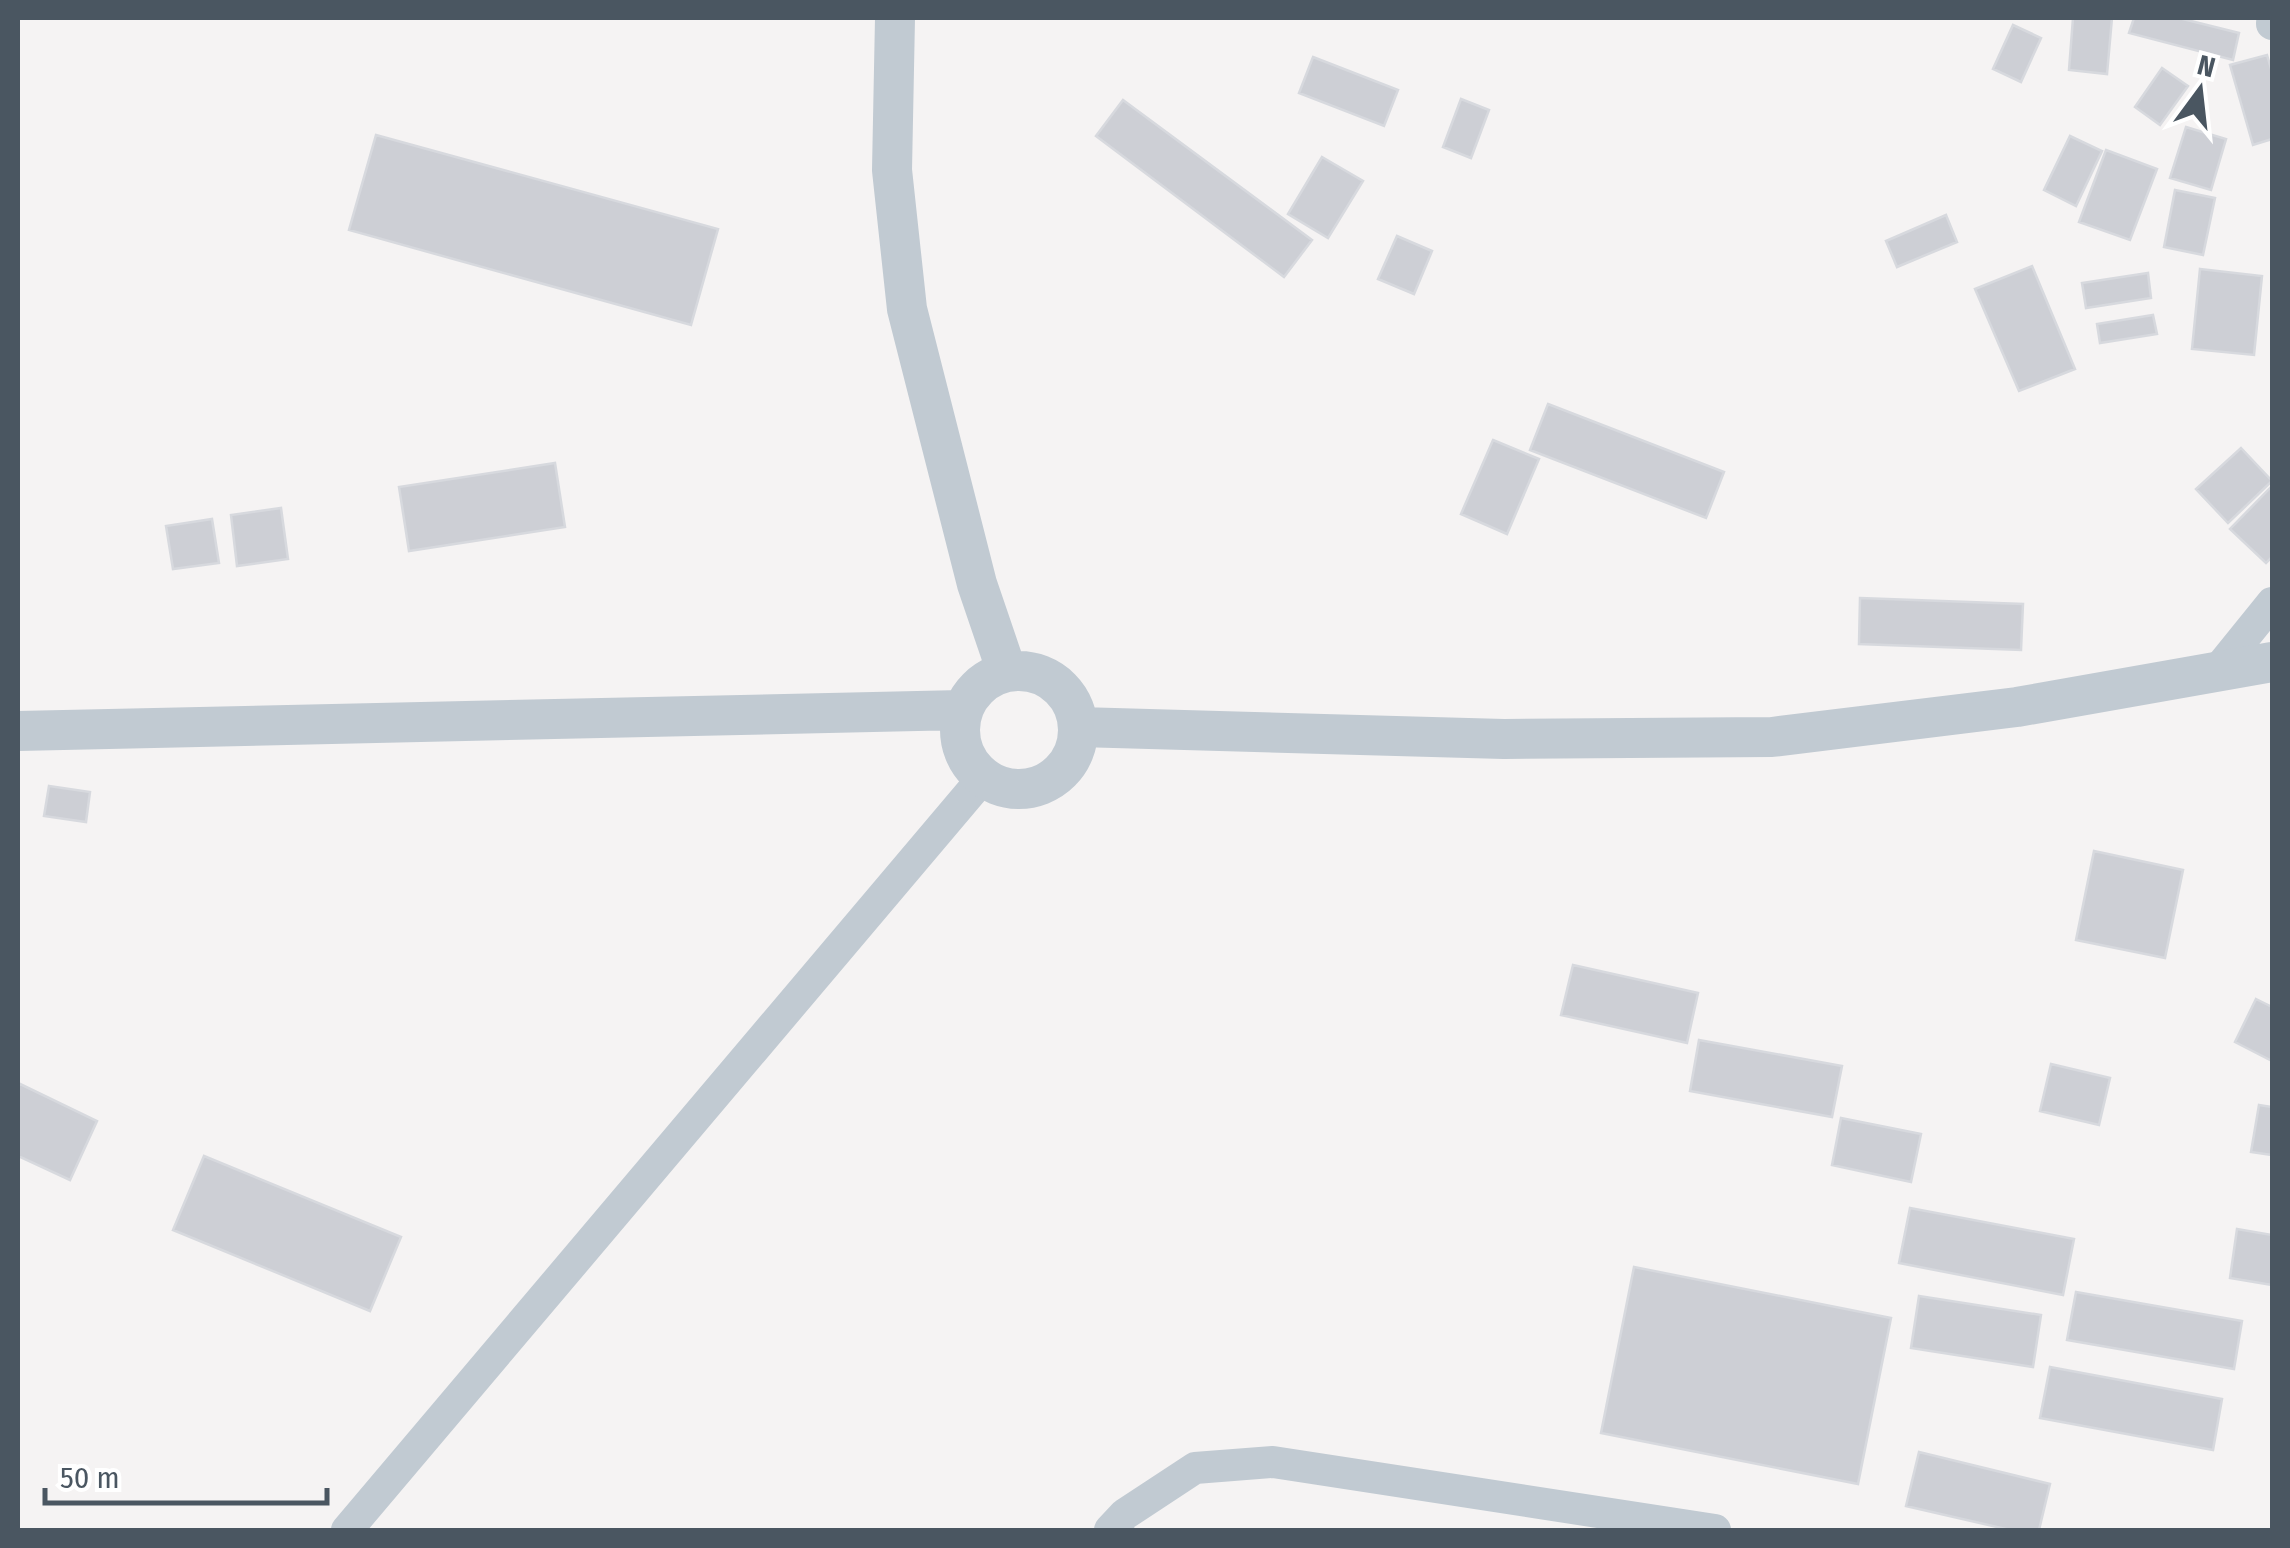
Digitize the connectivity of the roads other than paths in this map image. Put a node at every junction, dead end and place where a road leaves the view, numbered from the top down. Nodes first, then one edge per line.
1 (895, 18) edge
2 (2272, 603) edge
3 (2272, 662) edge
4 (2217, 671) junction
5 (1007, 672) junction
6 (962, 710) junction
7 (1078, 727) junction
8 (18, 731) edge
9 (982, 779) junction
10 (347, 1530) edge
11 (1110, 1530) edge
12 (1715, 1530) edge

1 - 5 street
2 - 4 street
3 - 4 street
4 - 7 street
5 - 6 street
5 - 7 street
6 - 8 street
6 - 9 street
7 - 9 street
9 - 10 street
11 - 12 street

